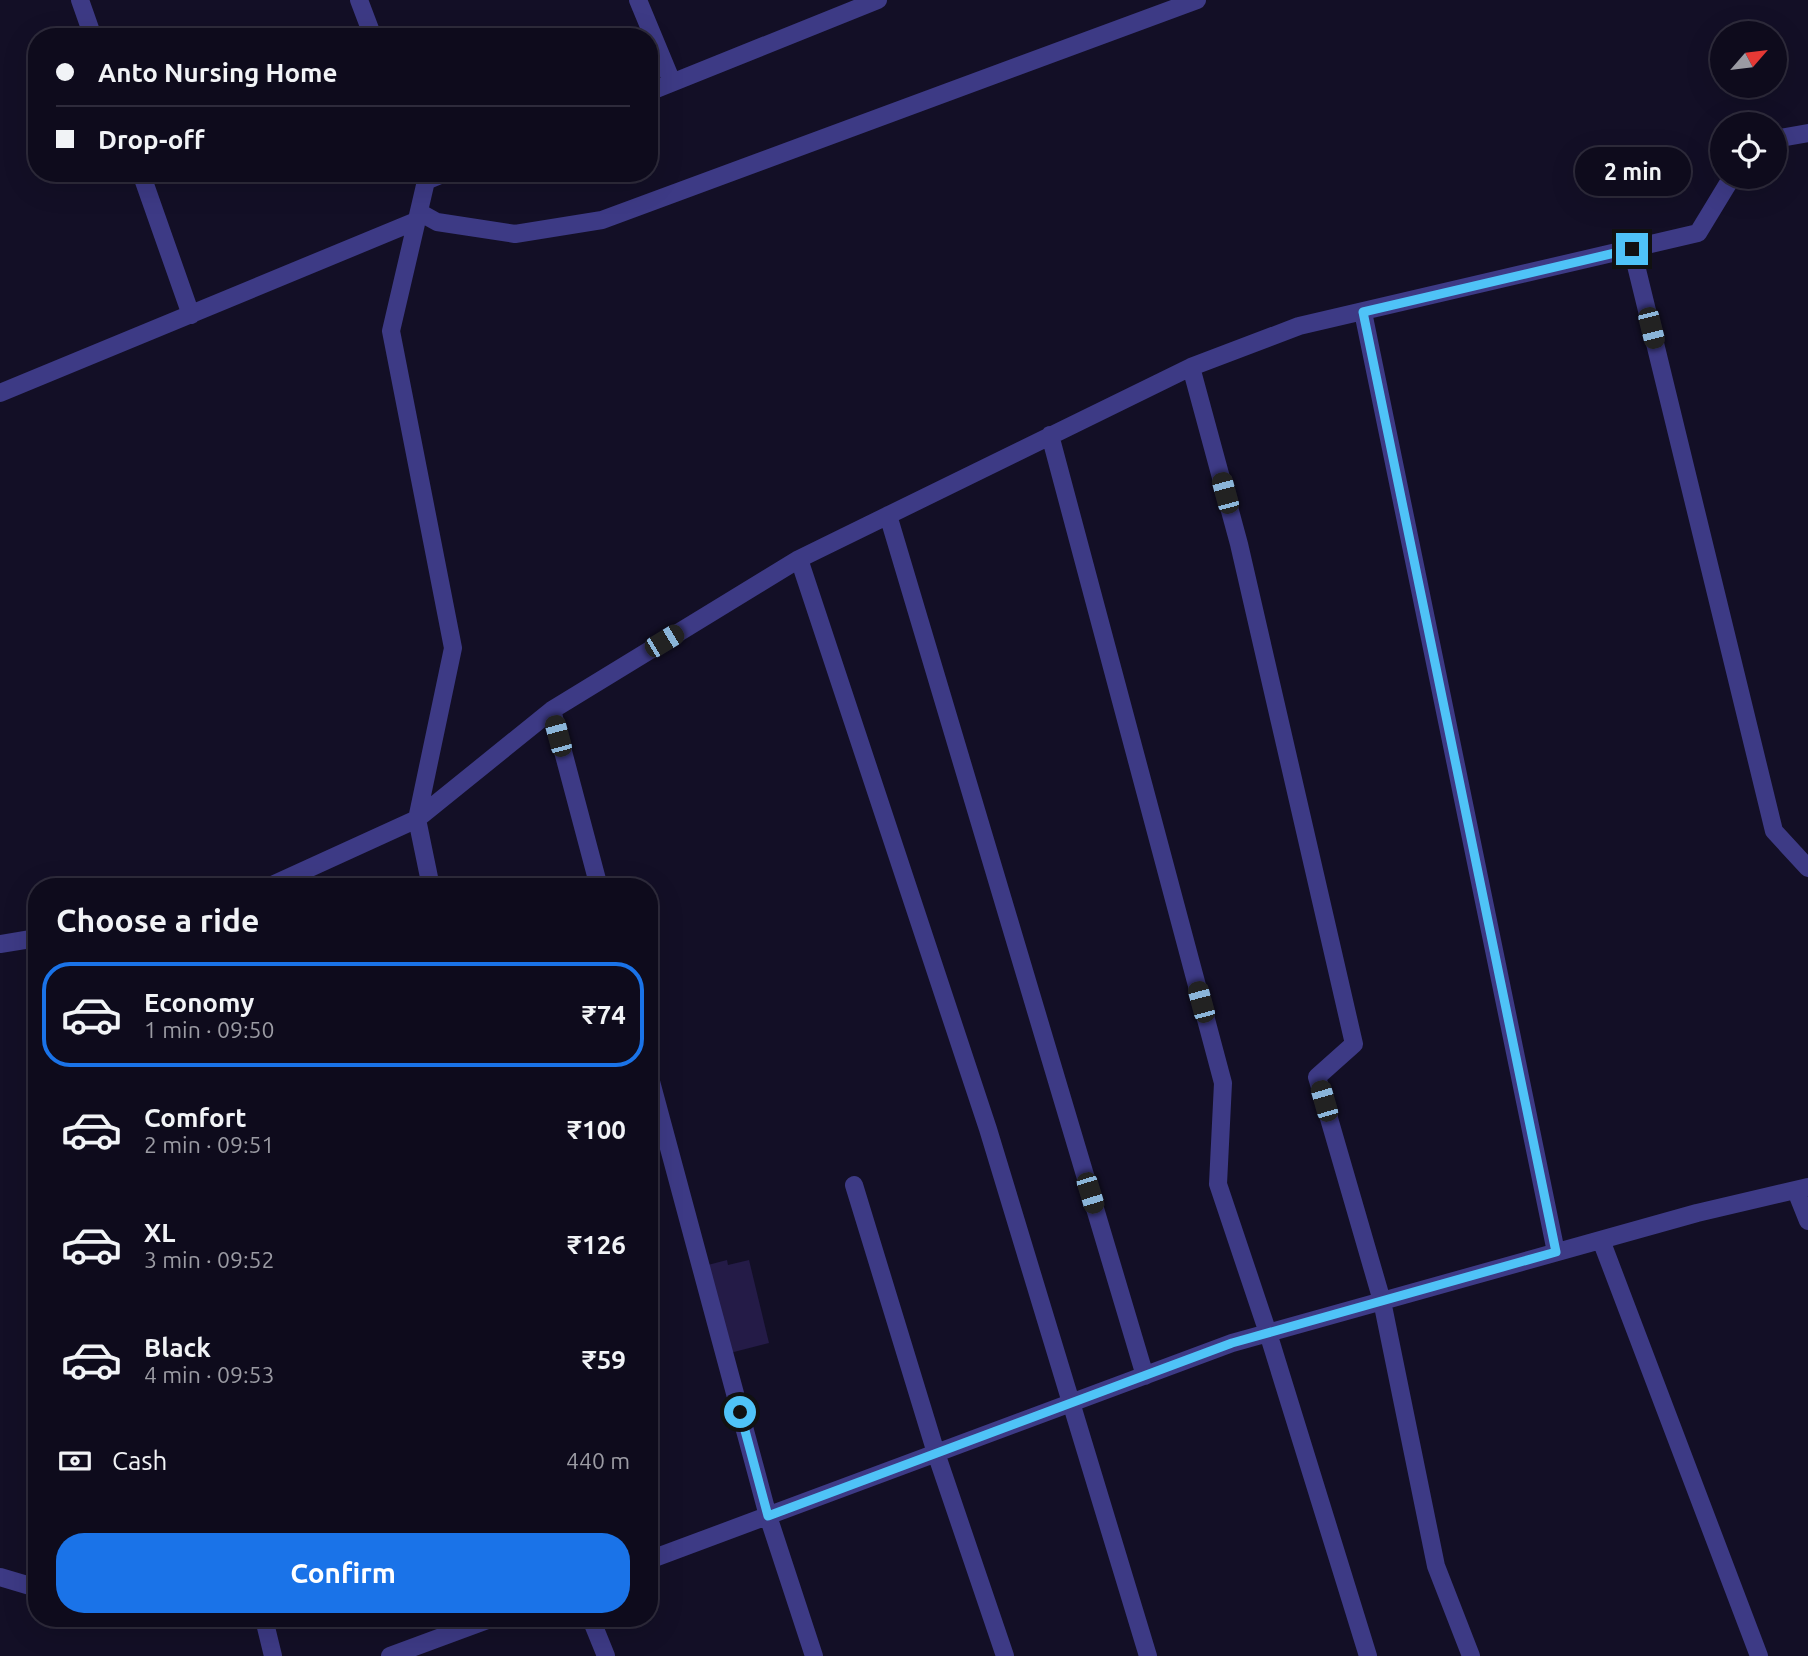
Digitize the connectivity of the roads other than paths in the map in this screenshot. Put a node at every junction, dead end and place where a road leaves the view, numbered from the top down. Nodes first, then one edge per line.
1 (80, 0) edge
2 (359, 0) edge
3 (638, 0) edge
4 (878, 0) edge
5 (1197, 0) edge
6 (90, 28) edge
7 (370, 28) edge
8 (650, 28) edge
9 (658, 48) edge
10 (672, 82) junction
11 (658, 88) edge
12 (1808, 133) edge
13 (1787, 137) edge
14 (144, 182) edge
15 (423, 182) edge
16 (1724, 189) edge
17 (418, 217) junction
18 (1632, 249) junction
19 (1363, 312) junction
20 (191, 315) junction
21 (1191, 367) junction
22 (0, 393) edge
23 (1050, 435) junction
24 (888, 515) junction
25 (799, 559) junction
26 (552, 710) junction
27 (416, 819) junction
28 (1808, 868) edge
29 (288, 878) edge
30 (429, 878) edge
31 (597, 878) edge
32 (28, 939) edge
33 (0, 944) edge
34 (658, 1107) edge
35 (854, 1185) dead end
36 (1802, 1189) edge
37 (1808, 1221) edge
38 (1601, 1240) junction
39 (1556, 1252) junction
40 (1382, 1301) junction
41 (1268, 1333) junction
42 (1145, 1376) junction
43 (1071, 1403) junction
44 (936, 1453) junction
45 (768, 1516) junction
46 (658, 1557) edge
47 (0, 1577) edge
48 (28, 1585) edge
49 (266, 1627) edge
50 (468, 1627) edge
51 (594, 1627) edge
52 (273, 1656) edge
53 (390, 1656) edge
54 (606, 1656) edge
55 (814, 1656) edge
56 (1005, 1656) edge
57 (1148, 1656) edge
58 (1368, 1656) edge
59 (1471, 1656) edge
60 (1759, 1656) edge

1 - 6 street
2 - 7 street
3 - 8 street
4 - 10 street
5 - 17 street
9 - 10 street
10 - 11 street
12 - 13 street
14 - 20 street
15 - 17 street
16 - 18 street
17 - 20 street
17 - 27 street
18 - 19 street
18 - 28 street
19 - 21 street
19 - 39 street
20 - 22 street
21 - 23 street
21 - 40 street
23 - 24 street
23 - 41 street
24 - 25 street
24 - 42 street
25 - 26 street
25 - 43 street
26 - 27 street
26 - 31 street
27 - 29 street
27 - 30 street
32 - 33 street
34 - 45 street
35 - 44 street
36 - 37 street
36 - 38 street
38 - 39 street
38 - 60 street
39 - 40 street
40 - 41 street
40 - 59 street
41 - 42 street
41 - 58 street
42 - 43 street
43 - 44 street
43 - 57 street
44 - 45 street
44 - 56 street
45 - 46 street
45 - 55 street
47 - 48 street
49 - 52 street
50 - 53 street
51 - 54 street

